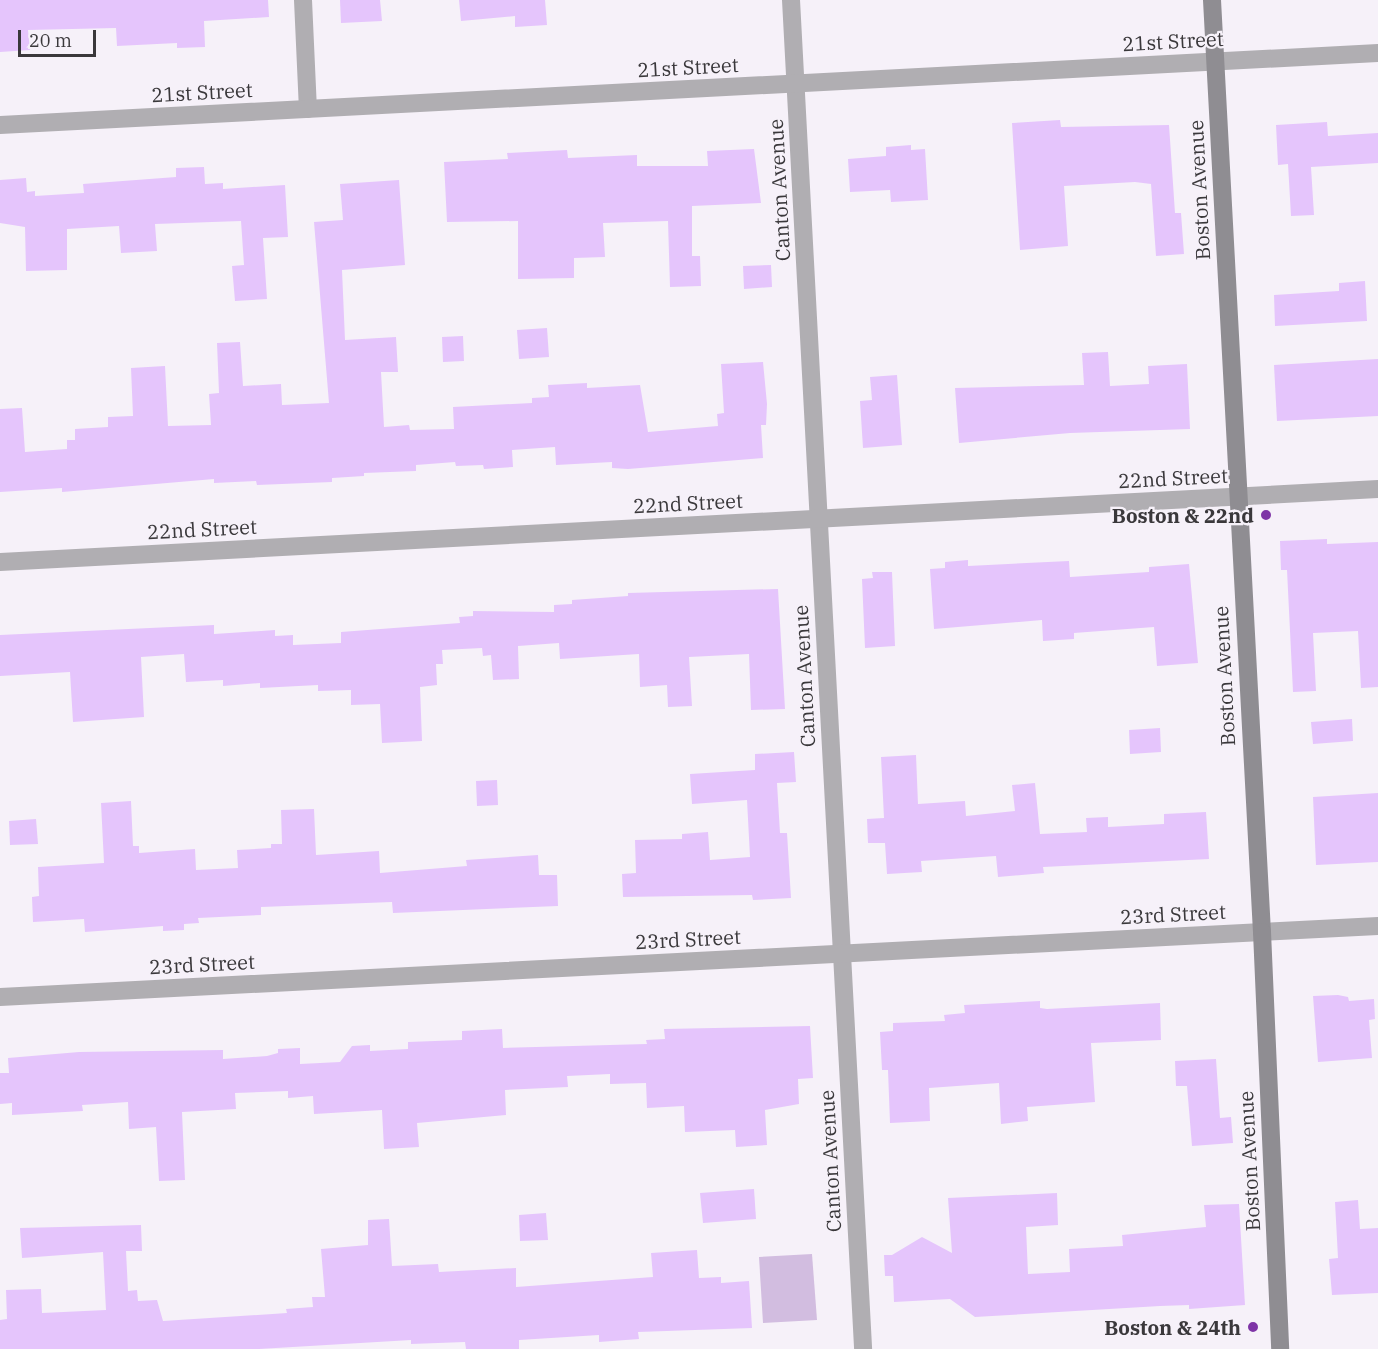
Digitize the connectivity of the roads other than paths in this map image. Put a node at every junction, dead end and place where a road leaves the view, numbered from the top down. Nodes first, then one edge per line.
1 (303, 0) edge
2 (791, 0) edge
3 (1212, 0) edge
4 (1378, 53) edge
5 (1216, 62) junction
6 (796, 83) junction
7 (308, 109) junction
8 (0, 125) edge
9 (1378, 489) edge
10 (1237, 497) junction
11 (819, 519) junction
12 (0, 562) edge
13 (1378, 926) edge
14 (1262, 932) junction
15 (842, 953) junction
16 (0, 997) edge
17 (862, 1349) edge
18 (1280, 1349) edge

1 - 7 street
2 - 6 street, Canton Avenue
3 - 5 street, Boston Avenue
4 - 5 street, 21st Street
5 - 6 street, 21st Street
5 - 10 street, Boston Avenue
6 - 7 street, 21st Street
6 - 11 street, Canton Avenue
7 - 8 street, 21st Street
9 - 10 street, 22nd Street
10 - 11 street, 22nd Street
10 - 14 street, Boston Avenue
11 - 12 street, 22nd Street
11 - 15 street, Canton Avenue
13 - 14 street, 23rd Street
14 - 15 street, 23rd Street
14 - 18 street, Boston Avenue
15 - 16 street, 23rd Street
15 - 17 street, Canton Avenue

